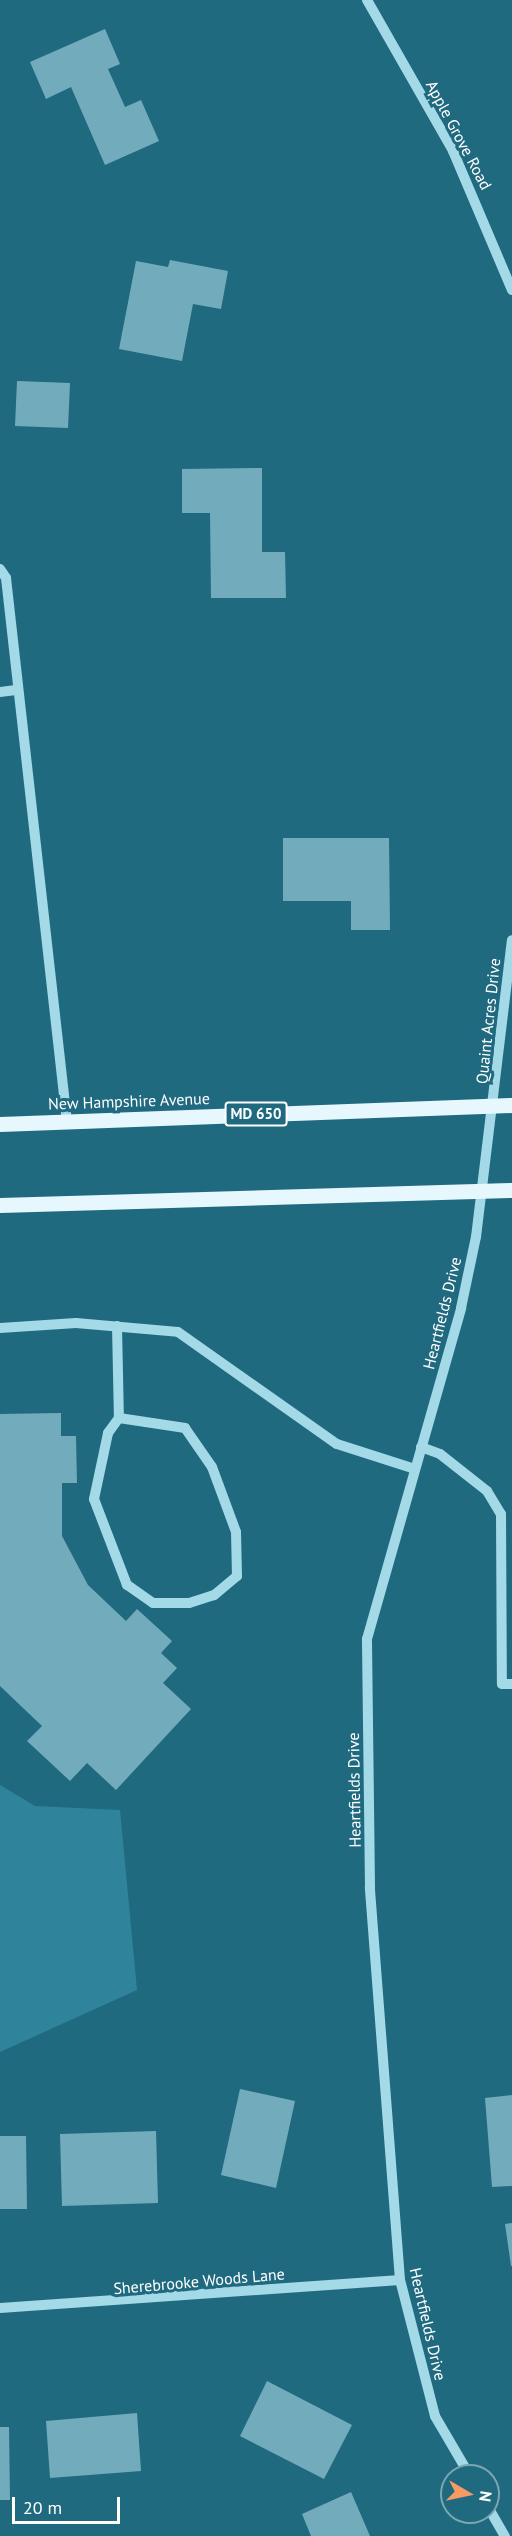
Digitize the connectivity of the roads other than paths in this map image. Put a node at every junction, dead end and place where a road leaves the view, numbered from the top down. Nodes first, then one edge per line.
1 (367, 0) edge
2 (512, 290) edge
3 (0, 569) edge
4 (16, 690) junction
5 (0, 692) edge
6 (512, 940) edge
7 (495, 1105) junction
8 (512, 1105) edge
9 (67, 1122) junction
10 (0, 1124) edge
11 (486, 1189) junction
12 (512, 1190) edge
13 (0, 1205) edge
14 (117, 1326) junction
15 (0, 1328) edge
16 (119, 1418) junction
17 (421, 1447) junction
18 (415, 1469) junction
19 (512, 1684) edge
20 (400, 2280) junction
21 (0, 2308) edge
22 (463, 2464) edge

1 - 2 street, Apple Grove Road
3 - 4 street
4 - 5 street
4 - 9 street
6 - 7 street, Quaint Acres Drive
7 - 8 main road, New Hampshire Avenue / MD 650
7 - 9 main road, New Hampshire Avenue / MD 650
7 - 11 street, Heartfields Drive
9 - 10 main road, New Hampshire Avenue / MD 650
11 - 12 main road
11 - 13 main road
11 - 17 street, Heartfields Drive
14 - 15 street
14 - 16 street
14 - 18 street
16 - 16 street
17 - 18 street, Heartfields Drive
17 - 19 street
18 - 20 street, Heartfields Drive
20 - 21 street, Sherebrooke Woods Lane
20 - 22 street, Heartfields Drive

